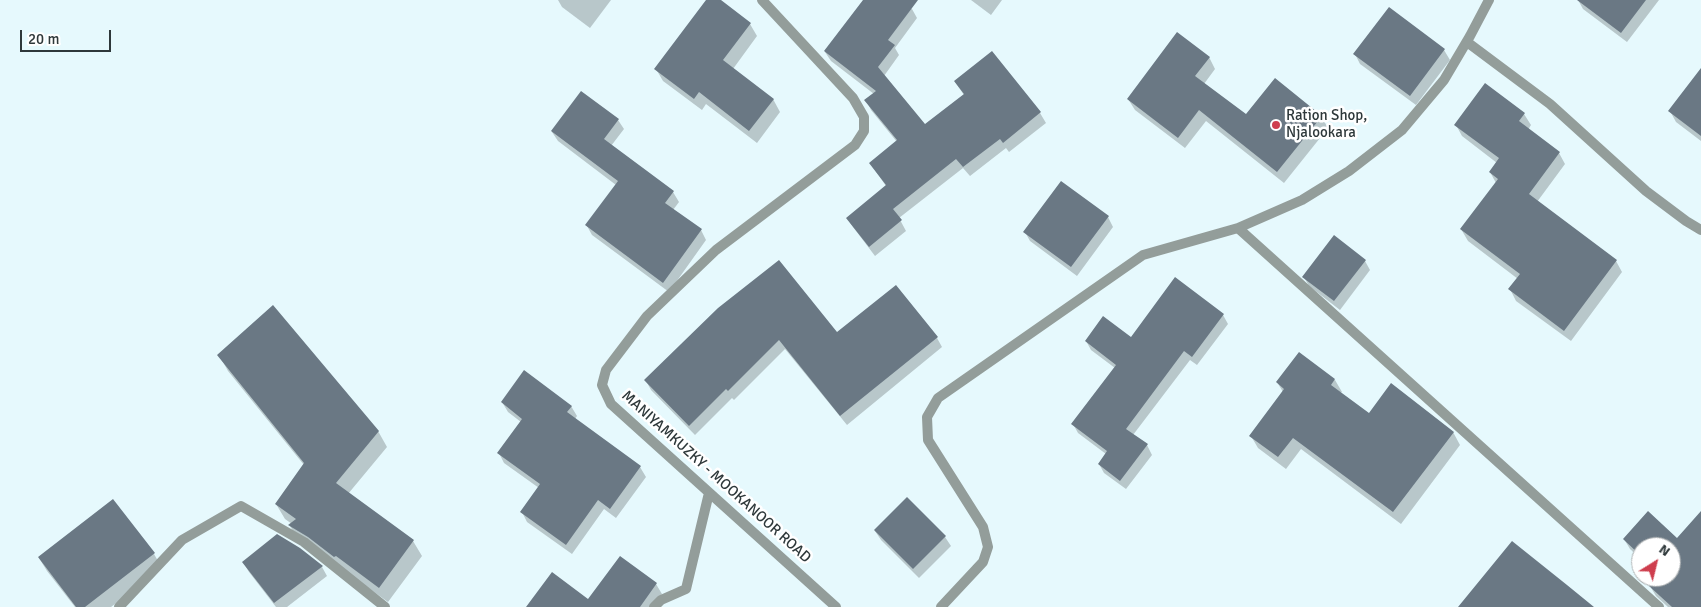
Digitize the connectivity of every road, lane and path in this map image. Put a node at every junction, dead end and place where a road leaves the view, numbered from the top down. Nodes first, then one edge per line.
1 (762, 0) edge
2 (1489, 0) edge
3 (1467, 42) junction
4 (1238, 228) junction
5 (1701, 230) edge
6 (709, 493) junction
7 (119, 607) edge
8 (385, 607) edge
9 (654, 607) edge
10 (836, 607) edge
11 (941, 607) edge
12 (1659, 607) edge

1 - 6 street, MANIYAMKUZKY - MOOKANOOR ROAD
2 - 3 street
3 - 4 street
3 - 5 street
4 - 11 street
4 - 12 street
6 - 9 street
6 - 10 street, MANIYAMKUZKY - MOOKANOOR ROAD
7 - 8 street

